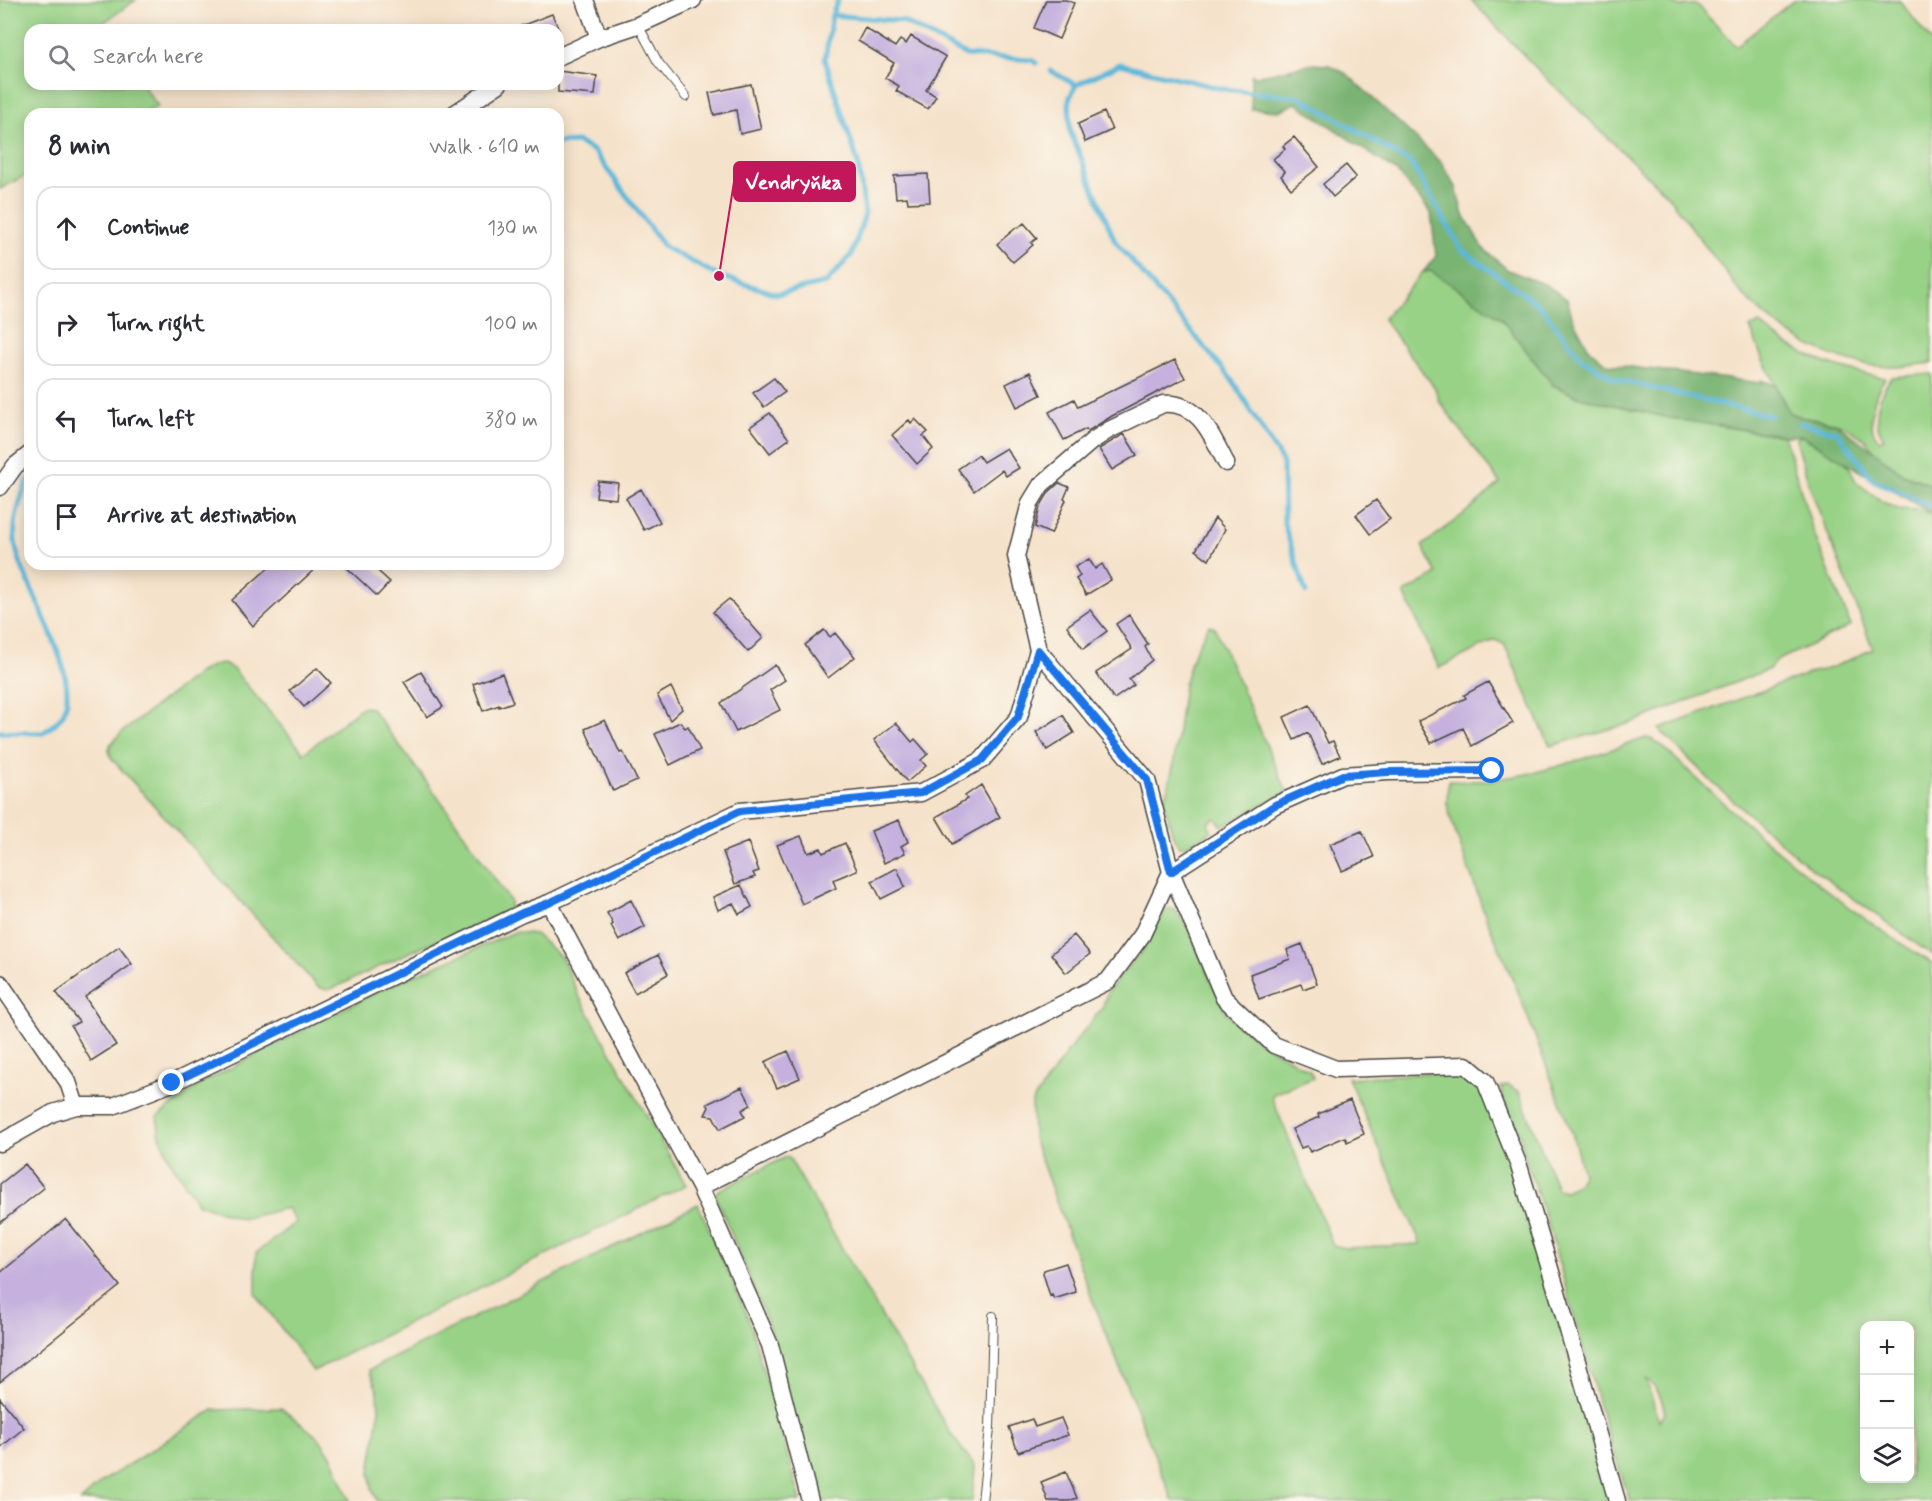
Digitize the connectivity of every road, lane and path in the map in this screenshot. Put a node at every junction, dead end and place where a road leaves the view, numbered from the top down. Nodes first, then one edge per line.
1 (585, 0) edge
2 (693, 0) edge
3 (638, 25) junction
4 (600, 38) junction
5 (564, 54) edge
6 (490, 90) edge
7 (686, 97) dead end
8 (463, 108) edge
9 (24, 459) edge
10 (1226, 463) dead end
11 (0, 487) edge
12 (1038, 650) junction
13 (1492, 771) dead end
14 (1171, 872) junction
15 (549, 903) junction
16 (0, 982) edge
17 (76, 1106) junction
18 (0, 1143) edge
19 (700, 1187) junction
20 (993, 1316) dead end
21 (810, 1501) edge
22 (982, 1501) edge
23 (1617, 1501) edge

1 - 4 street
2 - 3 street
3 - 4 street
3 - 7 lane
4 - 5 street
6 - 8 street
9 - 11 street
10 - 12 street
12 - 14 street
12 - 15 street
13 - 14 street
14 - 19 street
14 - 23 street
15 - 17 street
15 - 19 street
16 - 17 street
17 - 18 street
19 - 21 street
20 - 22 lane

